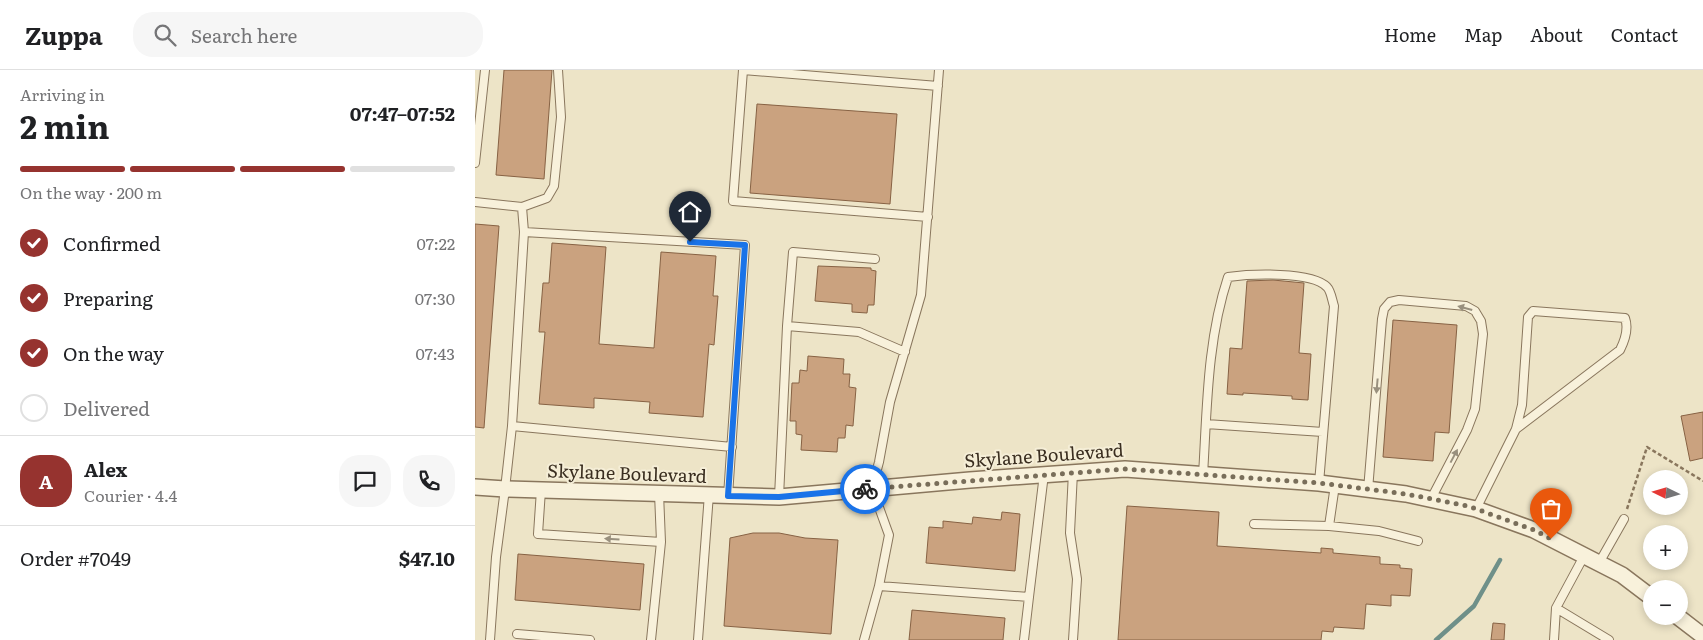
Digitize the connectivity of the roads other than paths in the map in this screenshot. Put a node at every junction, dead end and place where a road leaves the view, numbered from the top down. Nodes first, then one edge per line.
1 (485, 70) edge
2 (558, 70) edge
3 (939, 70) edge
4 (938, 86) junction
5 (475, 162) edge
6 (475, 202) edge
7 (523, 206) junction
8 (928, 217) junction
9 (525, 232) junction
10 (875, 259) dead end
11 (787, 326) junction
12 (905, 352) junction
13 (1206, 424) junction
14 (512, 426) junction
15 (1516, 429) junction
16 (1323, 432) junction
17 (732, 447) junction
18 (1073, 472) junction
19 (1044, 474) junction
20 (1203, 475) junction
21 (1319, 483) junction
22 (1335, 485) junction
23 (475, 487) edge
24 (872, 488) junction
25 (505, 489) junction
26 (541, 490) junction
27 (1368, 490) junction
28 (659, 493) junction
29 (709, 494) junction
30 (728, 496) junction
31 (779, 497) junction
32 (1431, 499) junction
33 (1476, 509) junction
34 (1624, 519) road end
35 (1254, 524) dead end
36 (1329, 526) junction
37 (1418, 541) dead end
38 (661, 542) junction
39 (1584, 556) junction
40 (1599, 564) junction
41 (879, 586) junction
42 (1643, 591) edge
43 (1029, 597) junction
44 (1556, 608) junction
45 (1688, 624) edge
46 (517, 634) dead end
47 (1703, 636) edge
48 (490, 640) edge
49 (590, 640) edge
50 (651, 640) edge
51 (698, 640) edge
52 (864, 640) edge
53 (1024, 640) edge
54 (1073, 640) edge
55 (1554, 640) edge
56 (1609, 640) edge

1 - 5 lane
2 - 7 lane
3 - 4 lane
4 - 8 lane
4 - 8 lane
6 - 7 lane
7 - 9 lane
8 - 12 lane
9 - 14 lane
9 - 17 lane
10 - 11 lane
11 - 12 lane
11 - 31 lane
12 - 24 lane
13 - 16 lane
13 - 16 lane
13 - 20 lane
14 - 17 lane
14 - 25 lane
15 - 15 lane
15 - 33 lane
16 - 21 lane
17 - 30 lane
18 - 19 street, Skylane Boulevard
18 - 20 street, Skylane Boulevard
18 - 54 lane
19 - 24 street, Skylane Boulevard
19 - 43 lane
20 - 21 street, Skylane Boulevard
21 - 22 street, Skylane Boulevard
22 - 27 street, Skylane Boulevard
22 - 36 lane
23 - 25 street, Skylane Boulevard
24 - 31 street, Skylane Boulevard
24 - 41 lane
25 - 26 street, Skylane Boulevard
25 - 48 lane
26 - 28 street, Skylane Boulevard
38 -> 26 lane
27 - 32 street, Skylane Boulevard
32 -> 27 lane
28 - 29 street, Skylane Boulevard
28 - 38 lane
29 - 30 street, Skylane Boulevard
29 - 51 lane
30 - 31 street, Skylane Boulevard
32 - 33 street, Skylane Boulevard
33 - 39 street, Skylane Boulevard
34 - 40 lane
35 - 36 lane
36 - 37 lane
38 - 50 lane
39 - 40 street, Skylane Boulevard
39 - 44 lane
40 - 42 street, Skylane Boulevard
41 - 43 lane
41 - 52 lane
43 - 53 lane
44 - 55 lane
44 - 56 lane
45 - 47 street
46 - 49 lane

